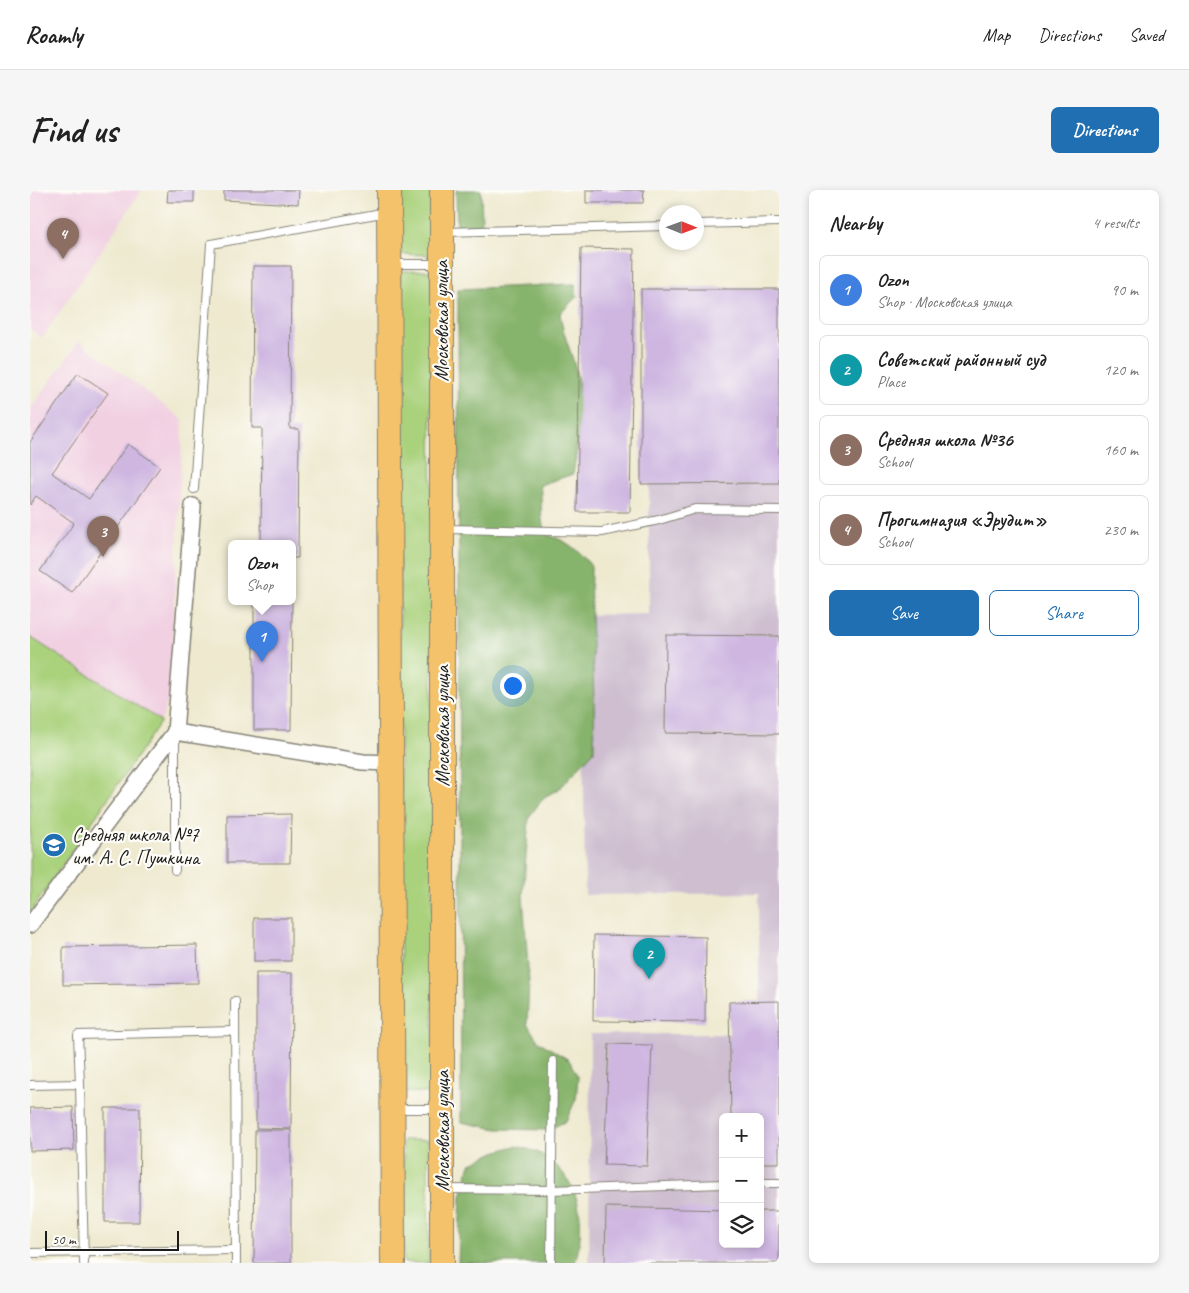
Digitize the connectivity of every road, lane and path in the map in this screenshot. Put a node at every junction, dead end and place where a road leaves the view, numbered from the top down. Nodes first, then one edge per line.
1 (442, 190) edge
2 (389, 201) edge
3 (779, 222) edge
4 (704, 224) edge
5 (659, 226) edge
6 (441, 232) junction
7 (388, 264) junction
8 (442, 264) junction
9 (194, 489) dead end
10 (193, 506) dead end
11 (779, 510) edge
12 (442, 529) junction
13 (175, 732) junction
14 (390, 763) junction
15 (175, 870) dead end
16 (30, 925) edge
17 (235, 1002) dead end
18 (235, 1031) junction
19 (552, 1061) dead end
20 (80, 1084) junction
21 (30, 1085) edge
22 (443, 1109) junction
23 (392, 1110) junction
24 (764, 1183) edge
25 (779, 1183) edge
26 (719, 1184) edge
27 (442, 1189) junction
28 (551, 1190) junction
29 (236, 1250) junction
30 (83, 1252) junction
31 (30, 1253) edge
32 (84, 1263) edge
33 (236, 1263) edge
34 (393, 1263) edge
35 (442, 1263) edge
36 (550, 1263) edge

1 - 6 main road, Московская улица
2 - 7 main road
2 - 9 lane
3 - 4 lane
5 - 6 lane
6 - 8 main road, Московская улица
7 - 8 lane
7 - 14 main road
8 - 12 main road, Московская улица
10 - 13 street
11 - 12 lane
12 - 22 main road, Московская улица
13 - 14 street
13 - 15 lane
13 - 16 street
14 - 23 main road
17 - 18 lane
18 - 20 lane
18 - 29 lane
19 - 28 lane
20 - 21 lane
20 - 30 lane
22 - 23 lane
22 - 27 main road, Московская улица
23 - 34 main road
24 - 25 lane
26 - 28 lane
27 - 28 lane
27 - 35 main road, Московская улица
28 - 36 lane
29 - 30 lane
29 - 33 lane
30 - 31 lane
30 - 32 lane

